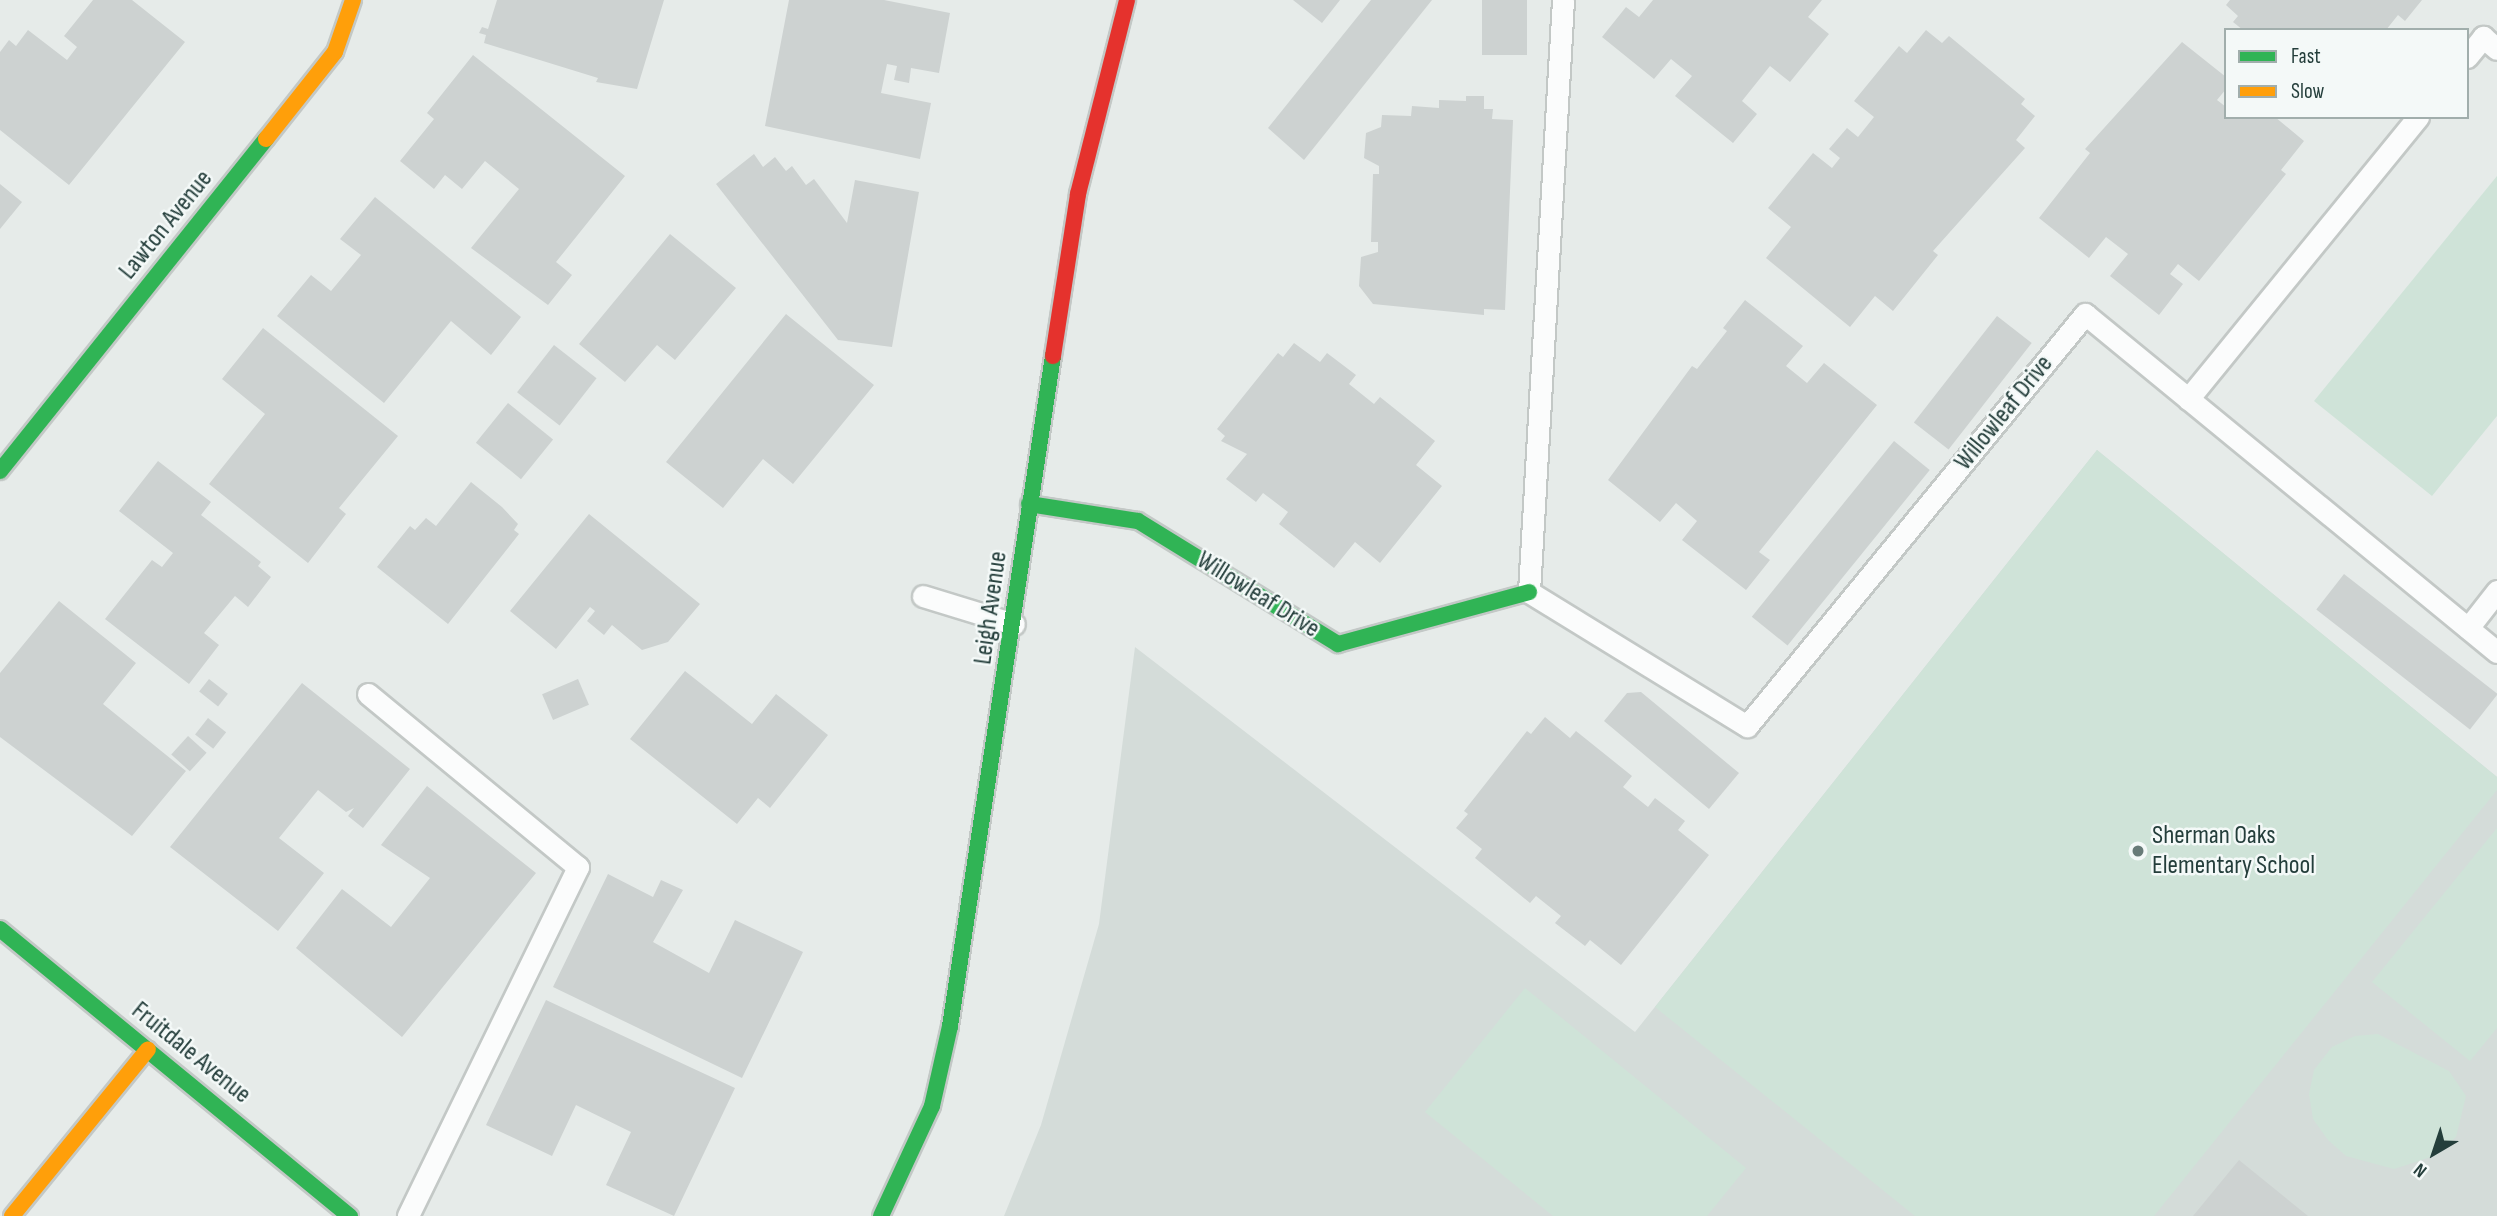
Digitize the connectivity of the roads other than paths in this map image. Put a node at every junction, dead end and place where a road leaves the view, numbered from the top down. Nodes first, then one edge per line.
1 (353, 0) edge
2 (1127, 0) edge
3 (1563, 0) edge
4 (2497, 49) edge
5 (2469, 54) edge
6 (2416, 119) edge
7 (2188, 399) junction
8 (0, 471) edge
9 (1029, 504) junction
10 (1529, 592) junction
11 (2497, 592) edge
12 (923, 596) dead end
13 (1014, 624) junction
14 (2468, 628) junction
15 (2497, 652) edge
16 (368, 694) dead end
17 (0, 929) edge
18 (148, 1049) junction
19 (12, 1216) edge
20 (350, 1216) edge
21 (408, 1216) edge
22 (881, 1216) edge

1 - 8 street, Lawton Avenue
2 - 9 street, Leigh Avenue
3 - 10 lane
4 - 5 lane
6 - 7 lane
7 - 10 lane, Willowleaf Drive
7 - 14 lane, Willowleaf Drive
9 - 10 street, Willowleaf Drive
9 - 13 street, Leigh Avenue
11 - 14 lane
12 - 13 lane
13 - 22 street, Leigh Avenue
14 - 15 lane, Willowleaf Drive
16 - 21 lane
17 - 18 street, Fruitdale Avenue
18 - 19 street
18 - 20 street, Fruitdale Avenue

